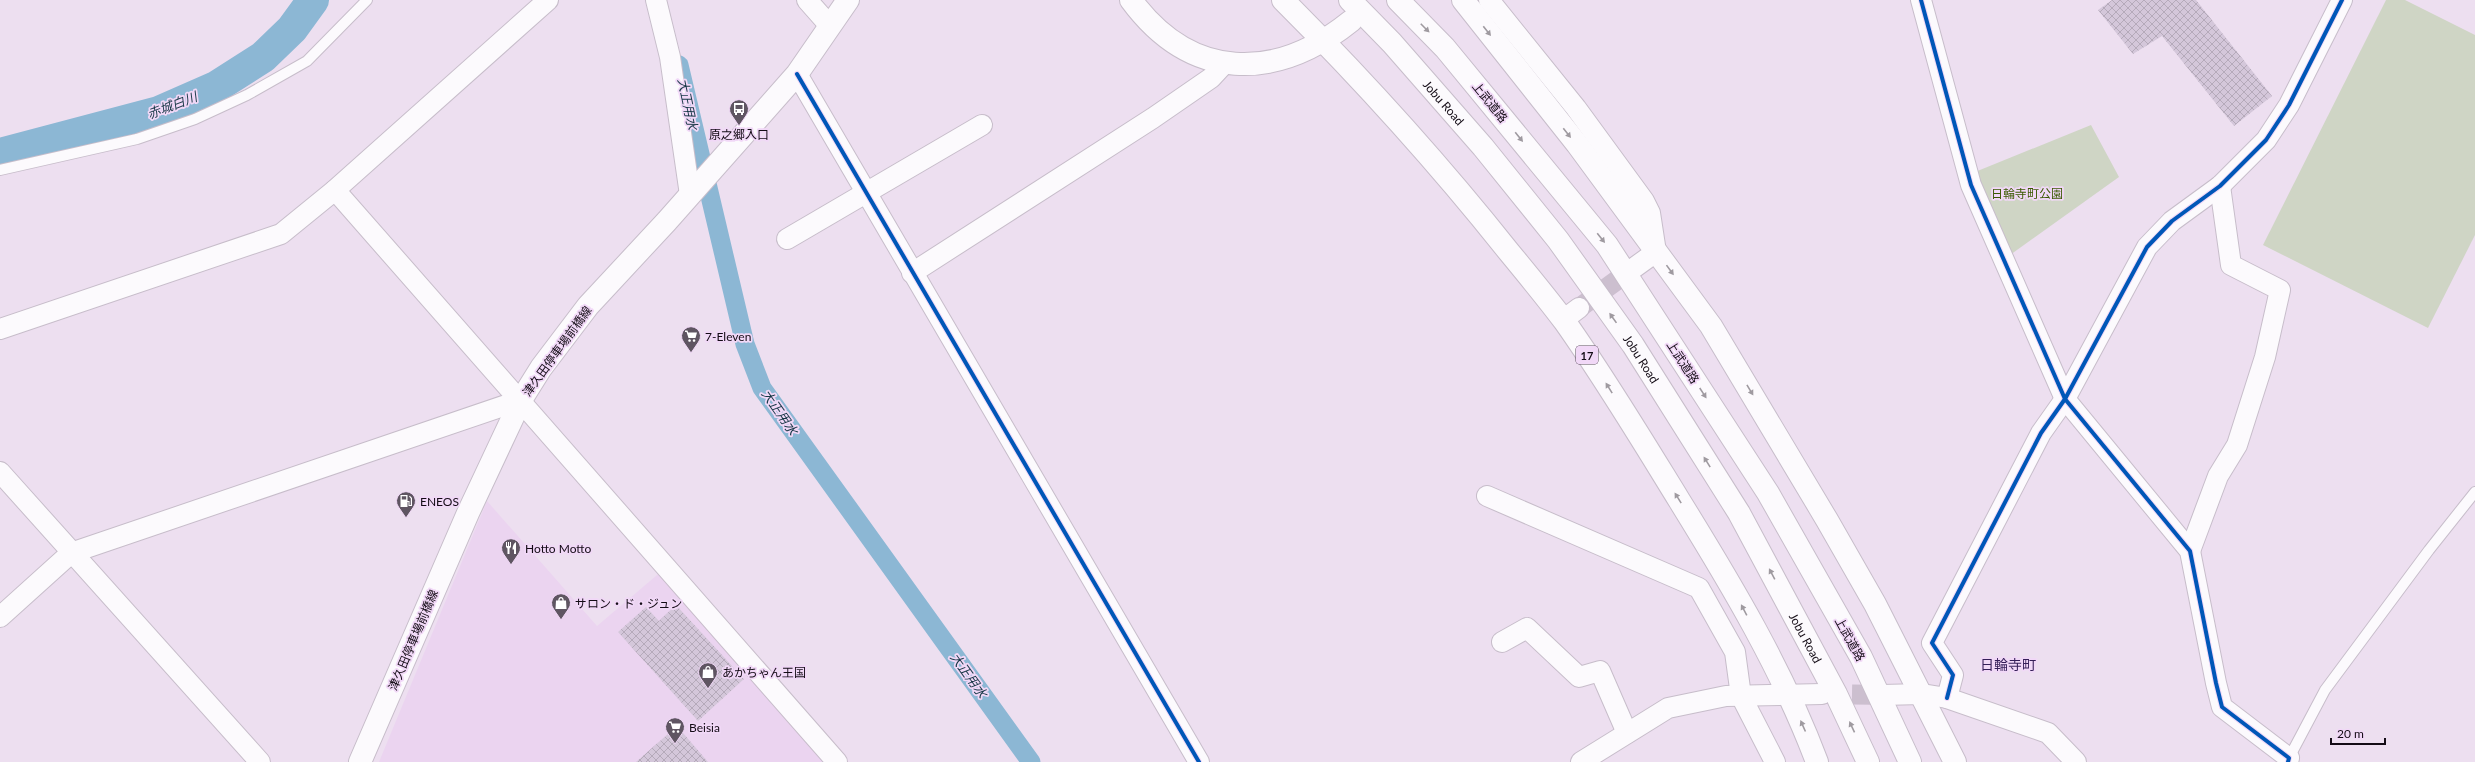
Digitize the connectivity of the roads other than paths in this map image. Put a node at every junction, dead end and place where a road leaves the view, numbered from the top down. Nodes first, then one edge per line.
1 (367, 0) edge
2 (548, 0) edge
3 (656, 0) edge
4 (807, 0) edge
5 (848, 0) edge
6 (1131, 0) edge
7 (1283, 0) edge
8 (1398, 0) edge
9 (1463, 0) edge
10 (1489, 0) edge
11 (1921, 0) edge
12 (2342, 0) edge
13 (1350, 11) edge
14 (830, 26) junction
15 (1324, 41) junction
16 (1224, 64) junction
17 (797, 74) junction
18 (982, 125) dead end
19 (0, 170) edge
20 (2220, 186) junction
21 (334, 190) junction
22 (692, 193) junction
23 (866, 193) junction
24 (787, 239) dead end
25 (1656, 252) junction
26 (1631, 270) tunnel mouth
27 (912, 273) junction
28 (0, 329) edge
29 (2065, 399) junction
30 (521, 400) junction
31 (0, 472) edge
32 (2475, 492) edge
33 (1487, 496) dead end
34 (2190, 551) junction
35 (71, 553) junction
36 (0, 616) edge
37 (1502, 642) dead end
38 (1789, 693) junction
39 (1822, 694) tunnel mouth
40 (1922, 694) junction
41 (1882, 695) tunnel mouth
42 (1741, 696) junction
43 (1947, 698) junction
44 (1627, 733) junction
45 (2288, 760) edge
46 (260, 762) edge
47 (360, 762) edge
48 (837, 762) edge
49 (1199, 762) edge
50 (1581, 762) edge
51 (1775, 762) edge
52 (1817, 762) edge
53 (1868, 762) edge
54 (1910, 762) edge
55 (1955, 762) edge
56 (2076, 762) edge

1 - 19 lane
2 - 21 street
3 - 22 street
4 - 14 street
5 - 14 main road, 津久田停車場前橋線
6 - 16 main road
7 - 15 main road, 17
8 -> 54 main road, 上武道路
9 -> 25 main road
10 - 25 street
11 - 29 street
12 - 20 street
13 - 15 main road
53 -> 13 main road, Jobu Road
14 - 17 main road, 津久田停車場前橋線
15 - 16 main road
38 -> 15 main road, 17
16 - 27 street
17 - 22 main road, 津久田停車場前橋線
17 - 23 street
18 - 23 street
20 - 29 street
20 - 34 street
21 - 28 street
21 - 30 street
22 - 30 main road, 津久田停車場前橋線
23 - 24 street
23 - 27 street
25 - 26 street
25 -> 40 main road
27 - 49 street
29 - 34 street
29 - 43 street
30 - 35 street
30 - 47 main road, 津久田停車場前橋線
30 - 48 street
31 - 35 street
32 - 45 lane
33 - 42 street
34 - 45 street
35 - 36 street
35 - 46 street
37 - 44 street
38 - 39 street
38 - 42 street
52 -> 38 main road, 17
40 - 41 street
40 - 43 street
40 - 55 main road
42 - 44 street
42 - 51 street
43 - 56 street
44 - 50 street

